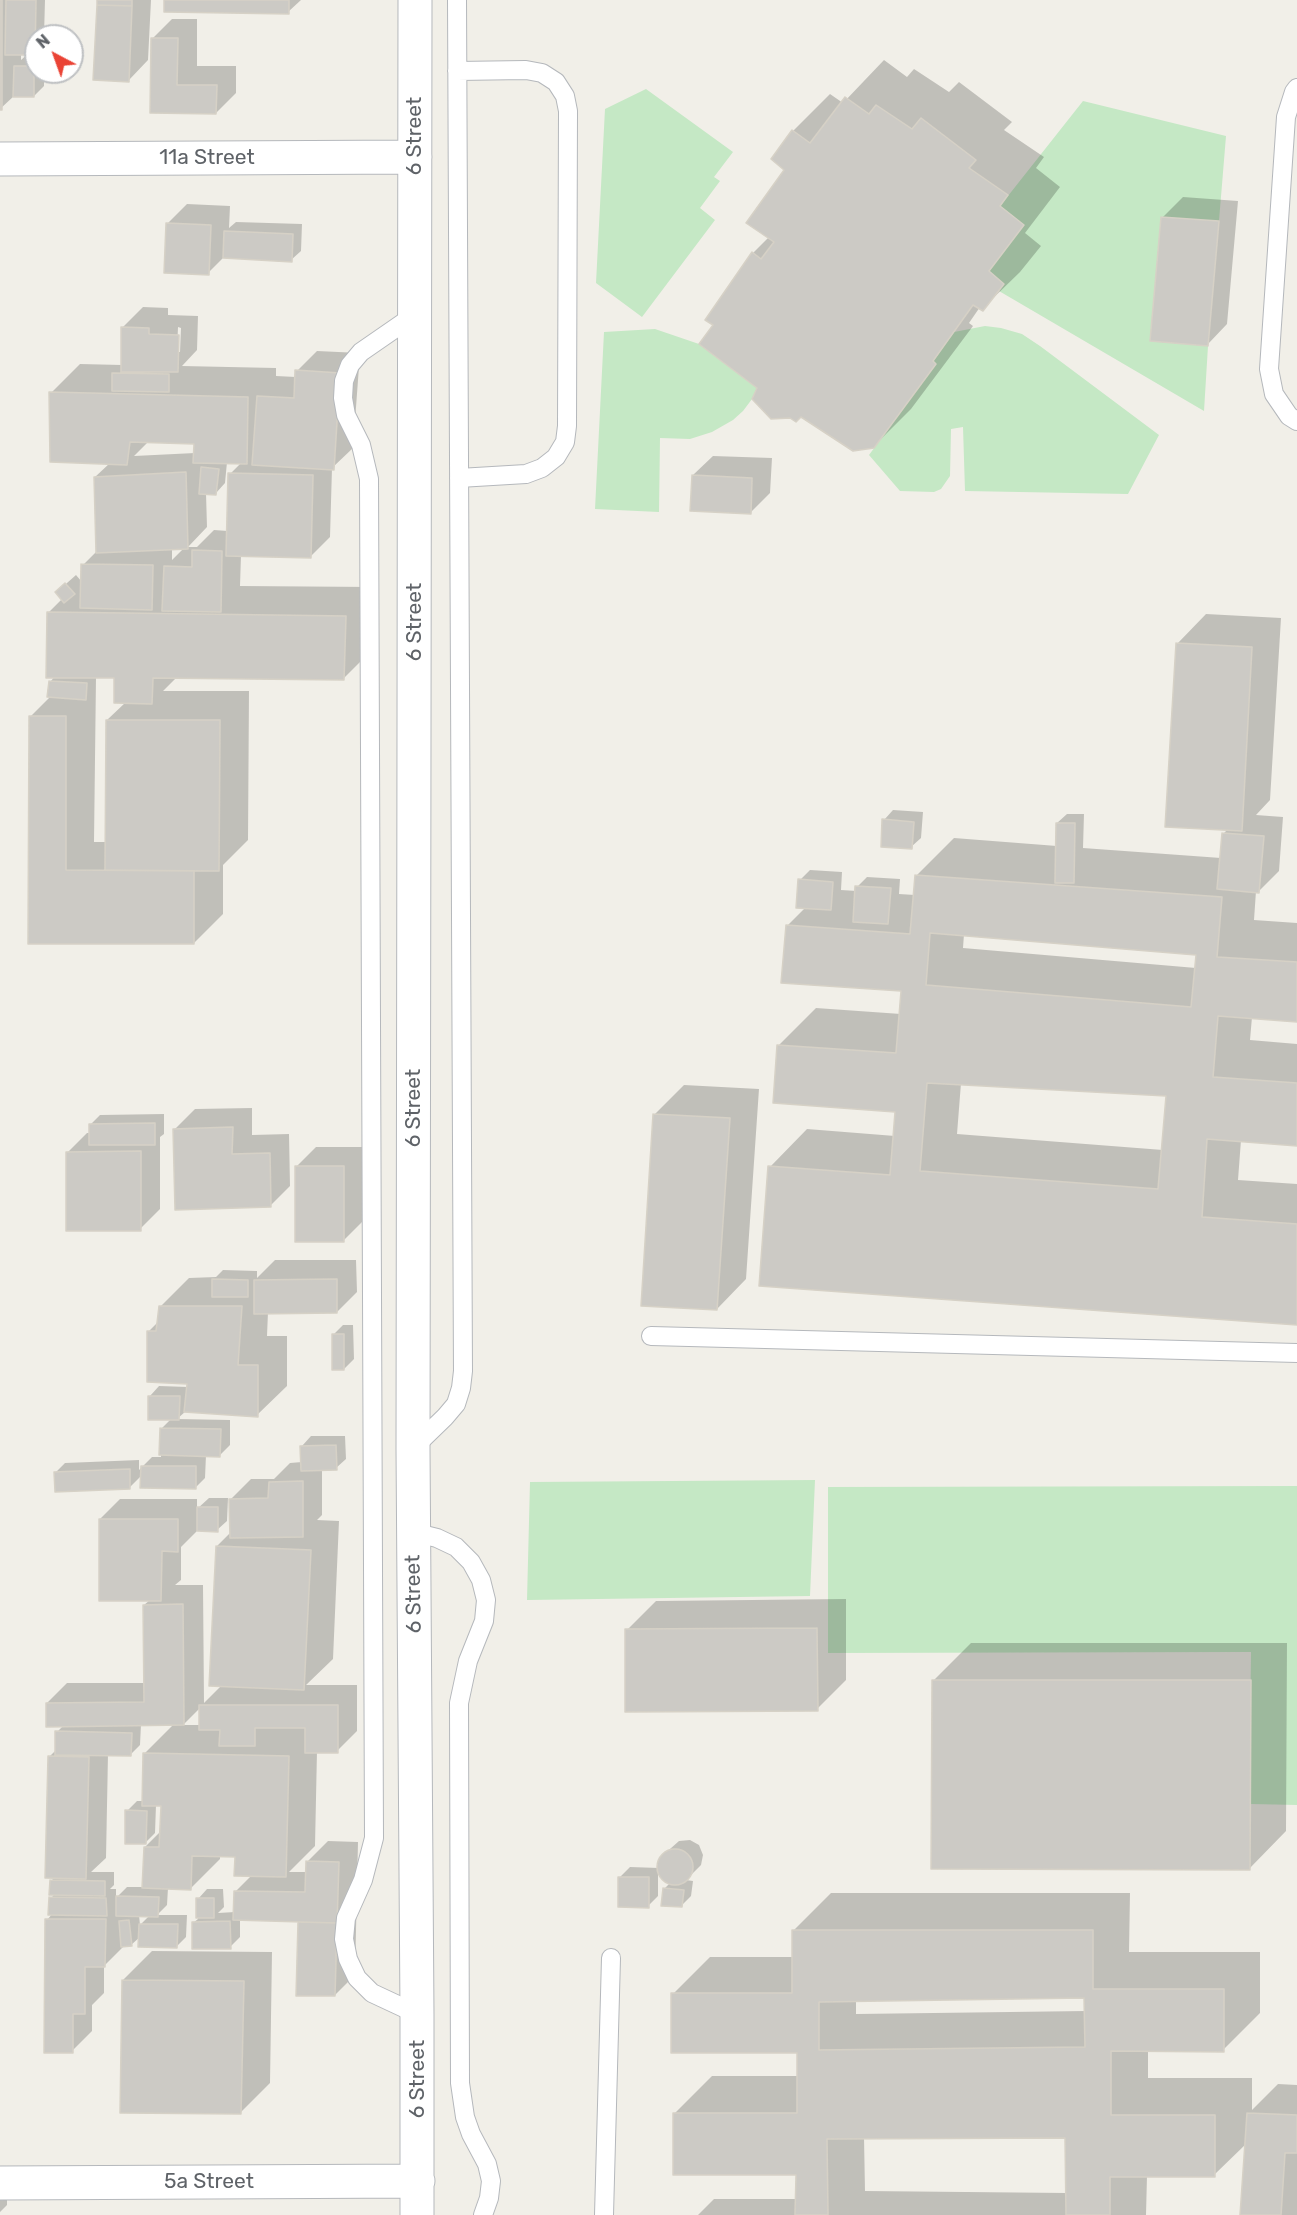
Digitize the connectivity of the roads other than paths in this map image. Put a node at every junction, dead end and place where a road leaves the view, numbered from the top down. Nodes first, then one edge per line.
1 (457, 0) edge
2 (410, 5) edge
3 (457, 71) junction
4 (1297, 88) edge
5 (415, 157) junction
6 (0, 159) edge
7 (416, 314) junction
8 (1297, 421) edge
9 (459, 478) junction
10 (651, 1336) dead end
11 (1297, 1353) edge
12 (413, 1448) junction
13 (413, 1532) junction
14 (611, 1958) dead end
15 (417, 2014) junction
16 (418, 2181) junction
17 (0, 2183) edge
18 (417, 2215) edge
19 (483, 2215) edge
20 (604, 2215) edge

1 - 3 lane
2 - 5 street, 6 Street
3 - 9 lane
3 - 9 lane
4 - 8 lane
5 - 6 street, 11a Street
5 - 7 street, 6 Street
7 - 12 street, 6 Street
7 - 15 lane
9 - 12 lane
10 - 11 lane
12 - 13 street, 6 Street
13 - 15 street, 6 Street
13 - 19 lane
14 - 20 lane
15 - 16 street, 6 Street
16 - 17 street, 5a Street
16 - 18 street, 6 Street

